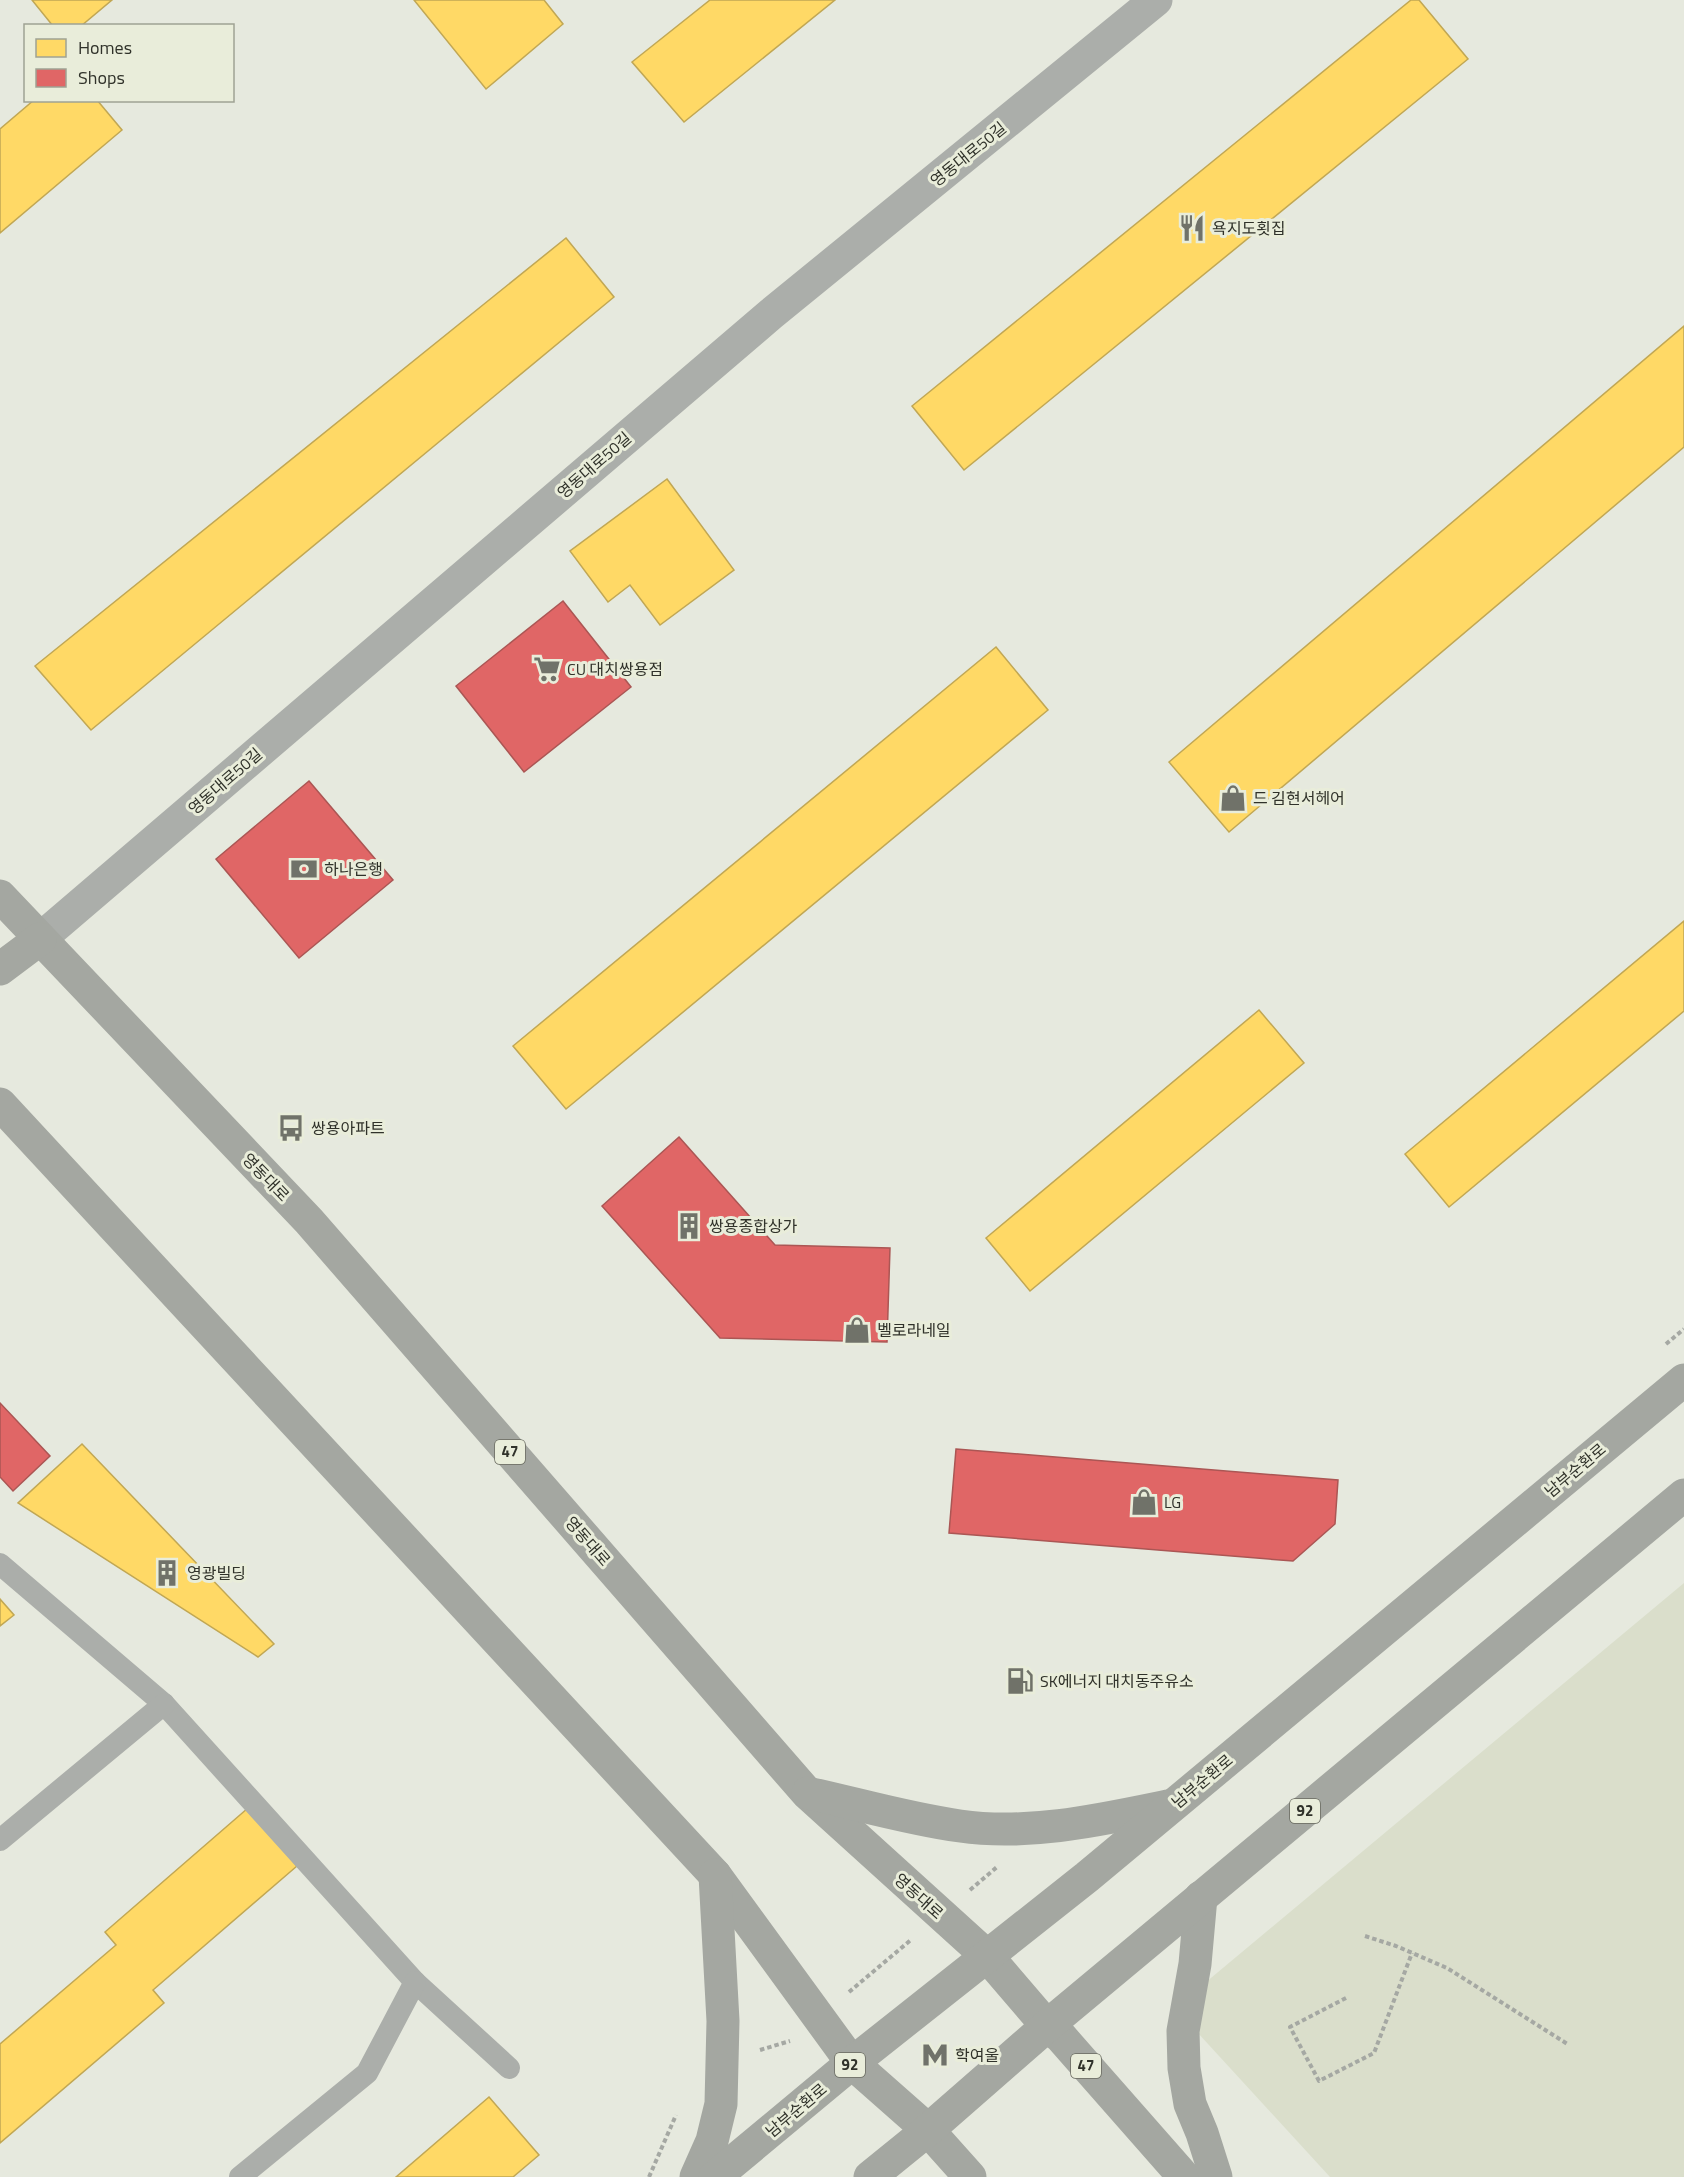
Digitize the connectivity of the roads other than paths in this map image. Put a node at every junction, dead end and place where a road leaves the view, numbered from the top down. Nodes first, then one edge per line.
1 (1156, 0) edge
2 (0, 896) edge
3 (40, 939) junction
4 (0, 969) edge
5 (0, 1104) edge
6 (1684, 1380) edge
7 (1684, 1495) edge
8 (0, 1564) edge
9 (164, 1704) junction
10 (807, 1793) junction
11 (1173, 1805) junction
12 (0, 1840) edge
13 (715, 1875) junction
14 (1201, 1897) junction
15 (987, 1956) junction
16 (415, 1982) junction
17 (1047, 2026) junction
18 (852, 2063) junction
19 (509, 2068) dead end
20 (928, 2130) junction
21 (240, 2177) edge
22 (696, 2177) edge
23 (715, 2177) edge
24 (870, 2177) edge
25 (970, 2177) edge
26 (1184, 2177) edge
27 (1216, 2177) edge

1 - 3 street, 영동대로50길
2 - 3 main road, 영동대로 / 47
3 - 4 main road
3 - 10 main road, 영동대로 / 47
5 - 13 main road
6 - 11 main road, 남부순환로 / 92
7 - 14 main road, 92
8 - 9 lane
9 - 12 lane
9 - 16 lane
10 - 11 main road
10 - 15 main road, 영동대로 / 47
11 - 15 main road, 남부순환로 / 92
13 - 18 main road
13 - 22 main road
14 - 17 main road, 92
14 - 27 main road
15 - 17 main road, 영동대로 / 47
15 - 18 main road, 남부순환로 / 92
16 - 19 lane
16 - 21 lane
17 - 20 main road, 92
17 - 26 main road, 영동대로 / 47
18 - 20 main road
18 - 23 main road, 남부순환로 / 92
20 - 24 main road, 92
20 - 25 main road

